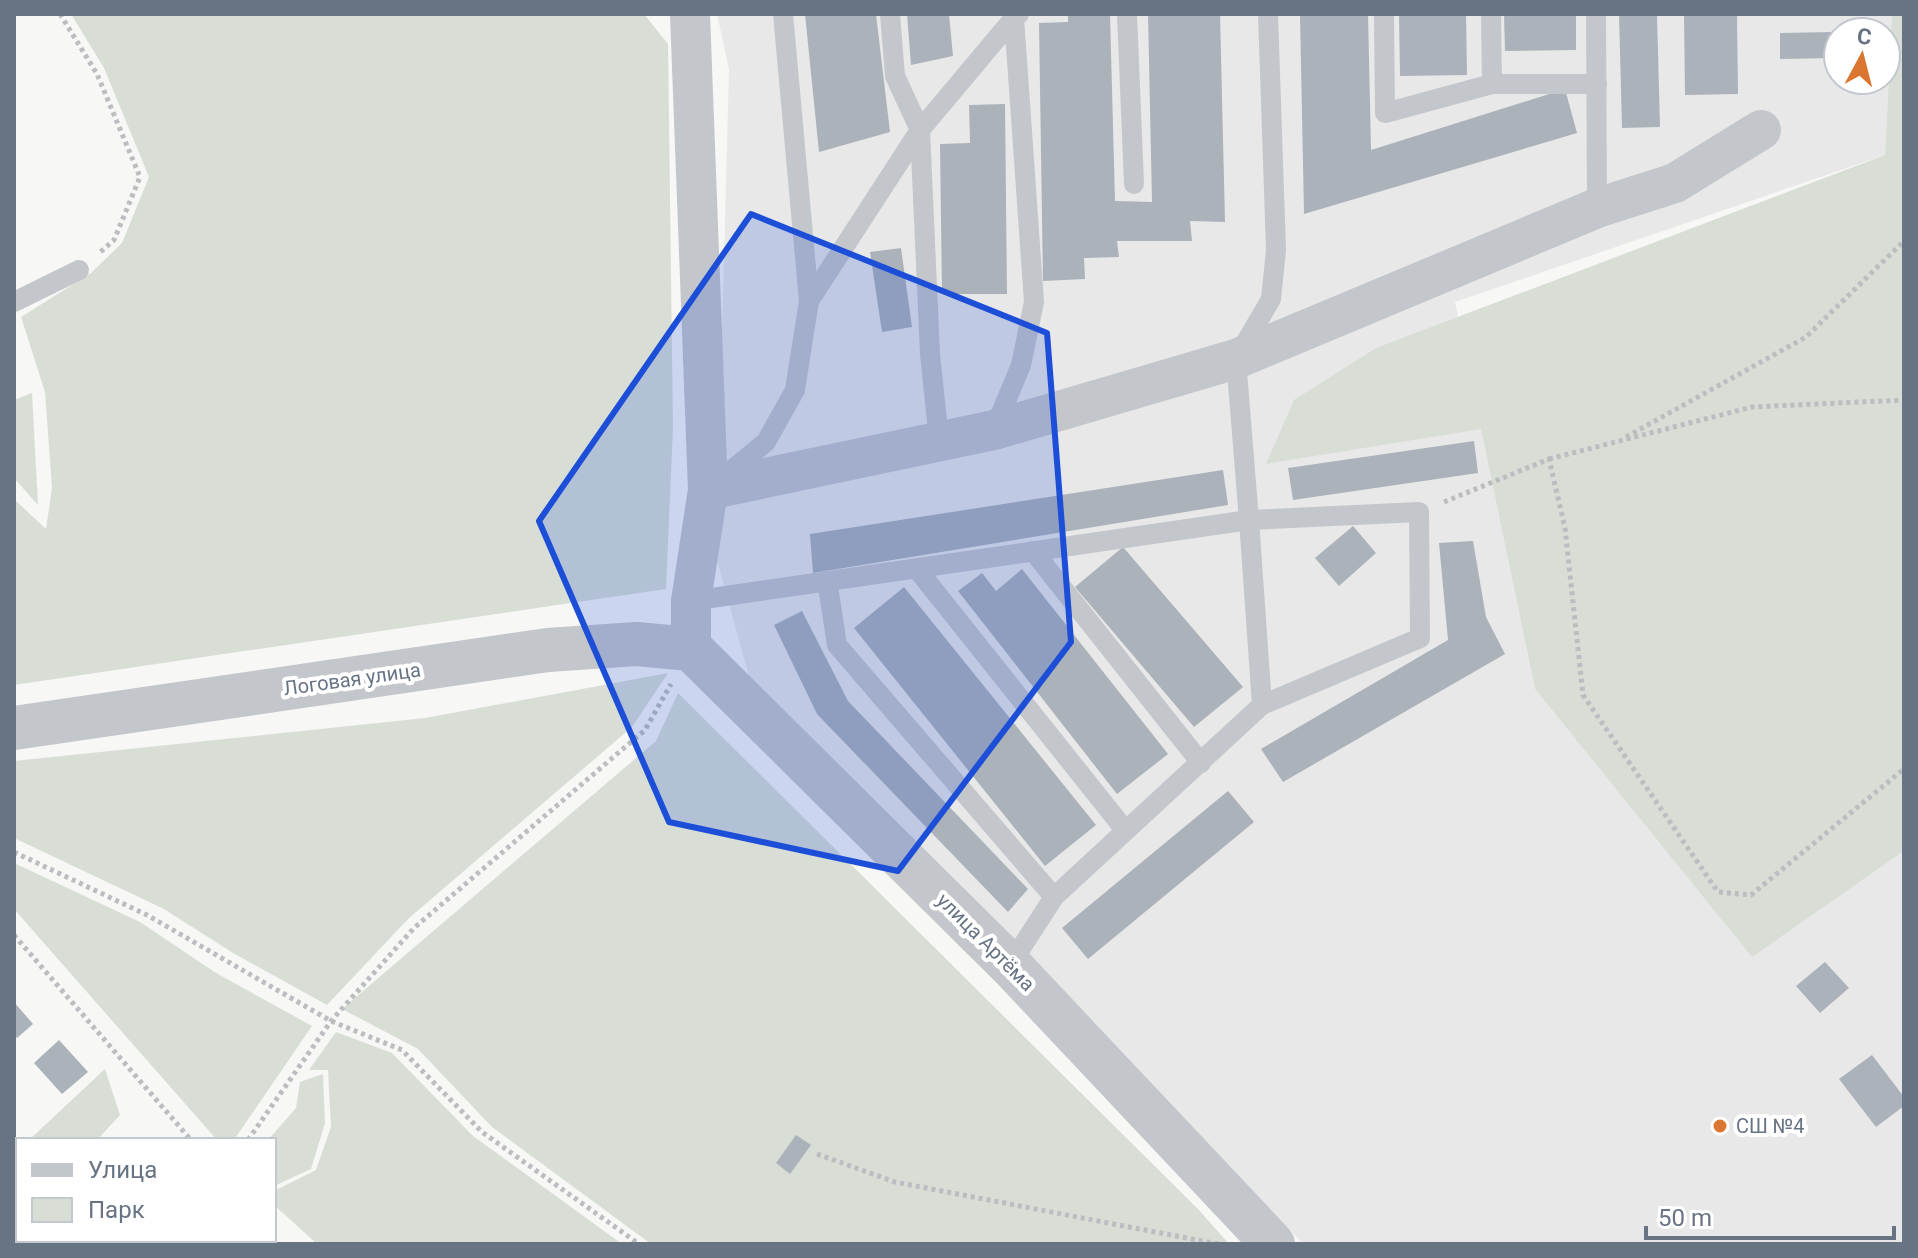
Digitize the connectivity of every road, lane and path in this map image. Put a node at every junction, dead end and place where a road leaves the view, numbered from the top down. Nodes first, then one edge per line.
1 (60, 14) edge
2 (690, 14) edge
3 (783, 14) edge
4 (890, 14) edge
5 (1127, 14) edge
6 (1268, 14) edge
7 (1384, 14) edge
8 (1491, 14) edge
9 (1596, 14) edge
10 (1015, 15) edge
11 (1492, 84) junction
12 (1597, 84) junction
13 (920, 130) junction
14 (1761, 130) dead end
15 (1134, 184) dead end
16 (1597, 208) junction
17 (1904, 241) edge
18 (79, 270) joint
19 (809, 301) junction
20 (14, 302) edge
21 (1236, 359) junction
22 (1904, 400) edge
23 (994, 430) junction
24 (939, 440) junction
25 (1620, 441) junction
26 (1549, 459) junction
27 (708, 490) junction
28 (1419, 512) junction
29 (1249, 520) junction
30 (1033, 551) junction
31 (917, 569) junction
32 (827, 580) junction
33 (691, 601) junction
34 (691, 649) junction
35 (1262, 705) junction
36 (14, 728) edge
37 (1201, 763) junction
38 (1904, 769) edge
39 (1125, 830) junction
40 (14, 852) edge
41 (1054, 897) junction
42 (14, 935) edge
43 (1010, 965) junction
44 (331, 1021) junction
45 (189, 1138) edge
46 (249, 1138) edge
47 (817, 1154) dead end
48 (639, 1244) edge
49 (1219, 1244) edge
50 (1273, 1244) edge

1 - 18 path
2 - 27 street
3 - 19 lane
4 - 13 lane
5 - 15 lane
6 - 21 lane
7 - 11 lane
8 - 11 lane
9 - 12 lane
10 - 13 lane
10 - 23 lane
11 - 12 lane
12 - 16 lane
13 - 19 lane
13 - 24 lane
14 - 16 street
16 - 21 street
17 - 25 path
18 - 20 lane
19 - 27 lane
21 - 23 street
21 - 29 lane
22 - 25 path
23 - 24 street
24 - 27 street
25 - 26 path
26 - 28 path
26 - 38 path
27 - 33 street
28 - 29 lane
28 - 35 lane
29 - 30 lane
29 - 35 lane
30 - 31 lane
30 - 37 lane
31 - 32 lane
31 - 39 lane
32 - 33 lane
32 - 41 lane
33 - 34 street
34 - 36 street, Логовая улица
34 - 43 street, улица Артёма
34 - 44 path
35 - 37 lane
37 - 39 lane
39 - 41 lane
40 - 44 path
41 - 43 lane
42 - 45 path
43 - 50 street, улица Артёма
44 - 46 path
44 - 48 path
47 - 49 path

